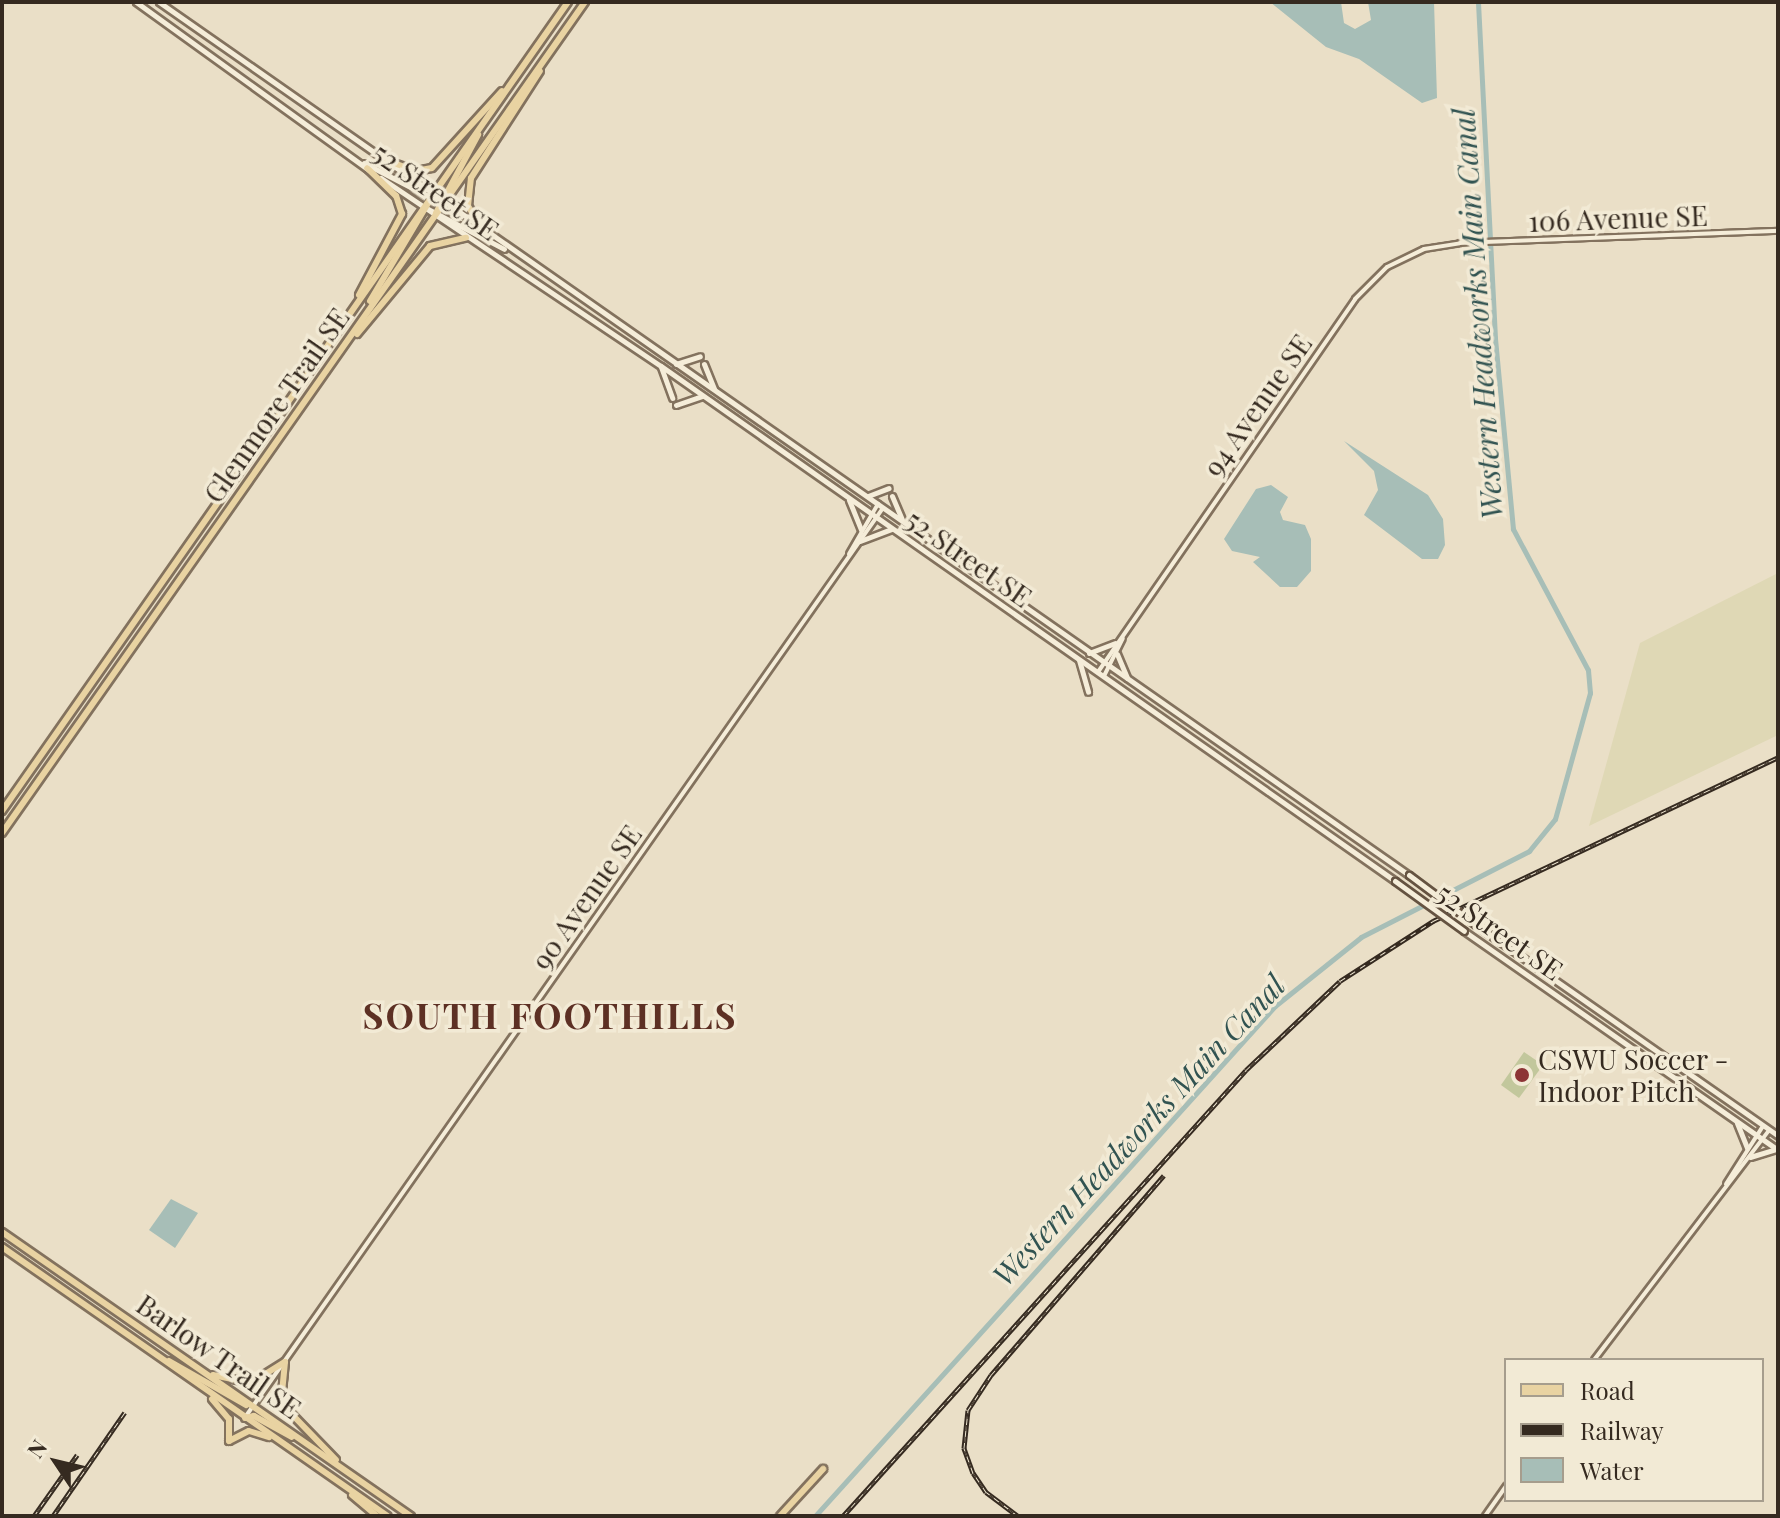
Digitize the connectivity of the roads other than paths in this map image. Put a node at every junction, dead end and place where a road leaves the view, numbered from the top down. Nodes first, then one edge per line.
1 (136, 2) edge
2 (159, 2) edge
3 (568, 2) edge
4 (585, 2) edge
5 (543, 62) junction
6 (513, 81) junction
7 (380, 158) junction
8 (356, 160) junction
9 (367, 168) junction
10 (434, 206) junction
11 (483, 230) junction
12 (1778, 231) edge
13 (466, 238) junction
14 (1460, 243) joint
15 (513, 252) junction
16 (336, 334) junction
17 (700, 356) dead end
18 (334, 361) junction
19 (675, 364) junction
20 (704, 364) dead end
21 (661, 366) junction
22 (717, 394) junction
23 (703, 396) junction
24 (672, 398) dead end
25 (676, 405) dead end
26 (889, 488) dead end
27 (847, 495) junction
28 (892, 496) dead end
29 (867, 497) junction
30 (881, 506) junction
31 (874, 516) junction
32 (905, 523) junction
33 (893, 529) junction
34 (861, 530) junction
35 (860, 541) junction
36 (849, 556) junction
37 (1123, 636) junction
38 (1115, 643) junction
39 (1088, 653) junction
40 (1117, 654) junction
41 (1079, 659) junction
42 (1105, 666) junction
43 (1098, 672) junction
44 (1104, 676) junction
45 (1129, 682) junction
46 (1088, 692) dead end
47 (2, 811) edge
48 (2, 833) edge
49 (1734, 1119) junction
50 (1766, 1128) junction
51 (1778, 1136) edge
52 (1760, 1137) junction
53 (1747, 1148) junction
54 (1778, 1150) edge
55 (1750, 1157) junction
56 (1724, 1190) junction
57 (2, 1232) edge
58 (2, 1247) edge
59 (148, 1350) junction
60 (180, 1356) junction
61 (1596, 1358) edge
62 (285, 1362) junction
63 (197, 1384) junction
64 (253, 1407) junction
65 (245, 1418) junction
66 (282, 1442) junction
67 (307, 1443) junction
68 (823, 1469) dead end
69 (328, 1474) junction
70 (356, 1478) junction
71 (1504, 1489) edge
72 (377, 1516) edge
73 (388, 1516) edge
74 (411, 1516) edge
75 (780, 1516) edge
76 (1485, 1516) edge

1 - 8 main road, 52 Street SE
2 - 7 main road, 52 Street SE
3 - 6 main road, Glenmore Trail SE
4 - 5 main road, Glenmore Trail SE
5 - 10 main road, Glenmore Trail SE
5 - 11 main road
6 - 7 main road
6 - 10 main road, Glenmore Trail SE
7 - 10 main road, 52 Street SE
8 - 9 main road, 52 Street SE
8 - 10 main road
9 - 10 main road, 52 Street SE
9 - 16 main road
10 - 11 main road, 52 Street SE
10 - 13 main road, 52 Street SE
10 - 15 main road
10 - 16 main road, Glenmore Trail SE
10 - 18 main road, Glenmore Trail SE
11 - 15 main road, 52 Street SE
12 - 14 street, 106 Avenue SE
13 - 18 main road
13 - 21 main road, 52 Street SE
14 - 37 street, 94 Avenue SE
15 - 19 main road, 52 Street SE
16 - 47 main road, Glenmore Trail SE
17 - 19 main road
18 - 48 main road, Glenmore Trail SE
19 - 22 main road, 52 Street SE
20 - 22 main road
21 - 23 main road, 52 Street SE
21 - 24 main road
22 - 29 main road, 52 Street SE
23 - 25 main road
23 - 27 main road, 52 Street SE
26 - 29 main road
27 - 31 main road, 52 Street SE
27 - 34 main road
28 - 32 main road
29 - 30 main road, 52 Street SE
30 - 31 street, 90 Avenue SE
30 - 32 main road, 52 Street SE
31 - 33 main road, 52 Street SE
31 - 34 street, 90 Avenue SE
31 - 35 street, 90 Avenue SE
32 - 39 main road, 52 Street SE
33 - 35 main road
33 - 41 main road, 52 Street SE
34 - 36 street, 90 Avenue SE
35 - 36 street, 90 Avenue SE
36 - 62 street, 90 Avenue SE
37 - 38 street, 94 Avenue SE
37 - 40 street, 94 Avenue SE
38 - 39 main road
38 - 42 street, 94 Avenue SE
39 - 42 main road, 52 Street SE
40 - 42 street, 94 Avenue SE
40 - 45 main road
41 - 43 main road, 52 Street SE
41 - 46 main road
42 - 43 street, 94 Avenue SE
42 - 44 street, 94 Avenue SE
42 - 45 main road, 52 Street SE
43 - 44 main road, 52 Street SE
44 - 49 main road, 52 Street SE, bridge
45 - 50 main road, 52 Street SE, bridge
49 - 52 main road, 52 Street SE
49 - 53 main road
50 - 51 main road, 52 Street SE
50 - 52 street
52 - 53 street
52 - 54 main road, 52 Street SE
52 - 55 street
53 - 56 street
54 - 55 main road
55 - 56 street
56 - 61 street
57 - 60 main road, Barlow Trail SE
58 - 59 main road, Barlow Trail SE
59 - 63 main road, Barlow Trail SE
59 - 64 main road
60 - 62 main road
60 - 64 main road, Barlow Trail SE
62 - 64 street, 90 Avenue SE
62 - 70 main road
63 - 65 main road, Barlow Trail SE
63 - 66 main road
64 - 65 street, 90 Avenue SE
64 - 67 main road, Barlow Trail SE
65 - 66 main road, Barlow Trail SE
65 - 67 main road
66 - 69 main road, Barlow Trail SE
67 - 70 main road, Barlow Trail SE
68 - 75 main road
69 - 72 main road
69 - 73 main road, Barlow Trail SE
70 - 74 main road, Barlow Trail SE
71 - 76 street

